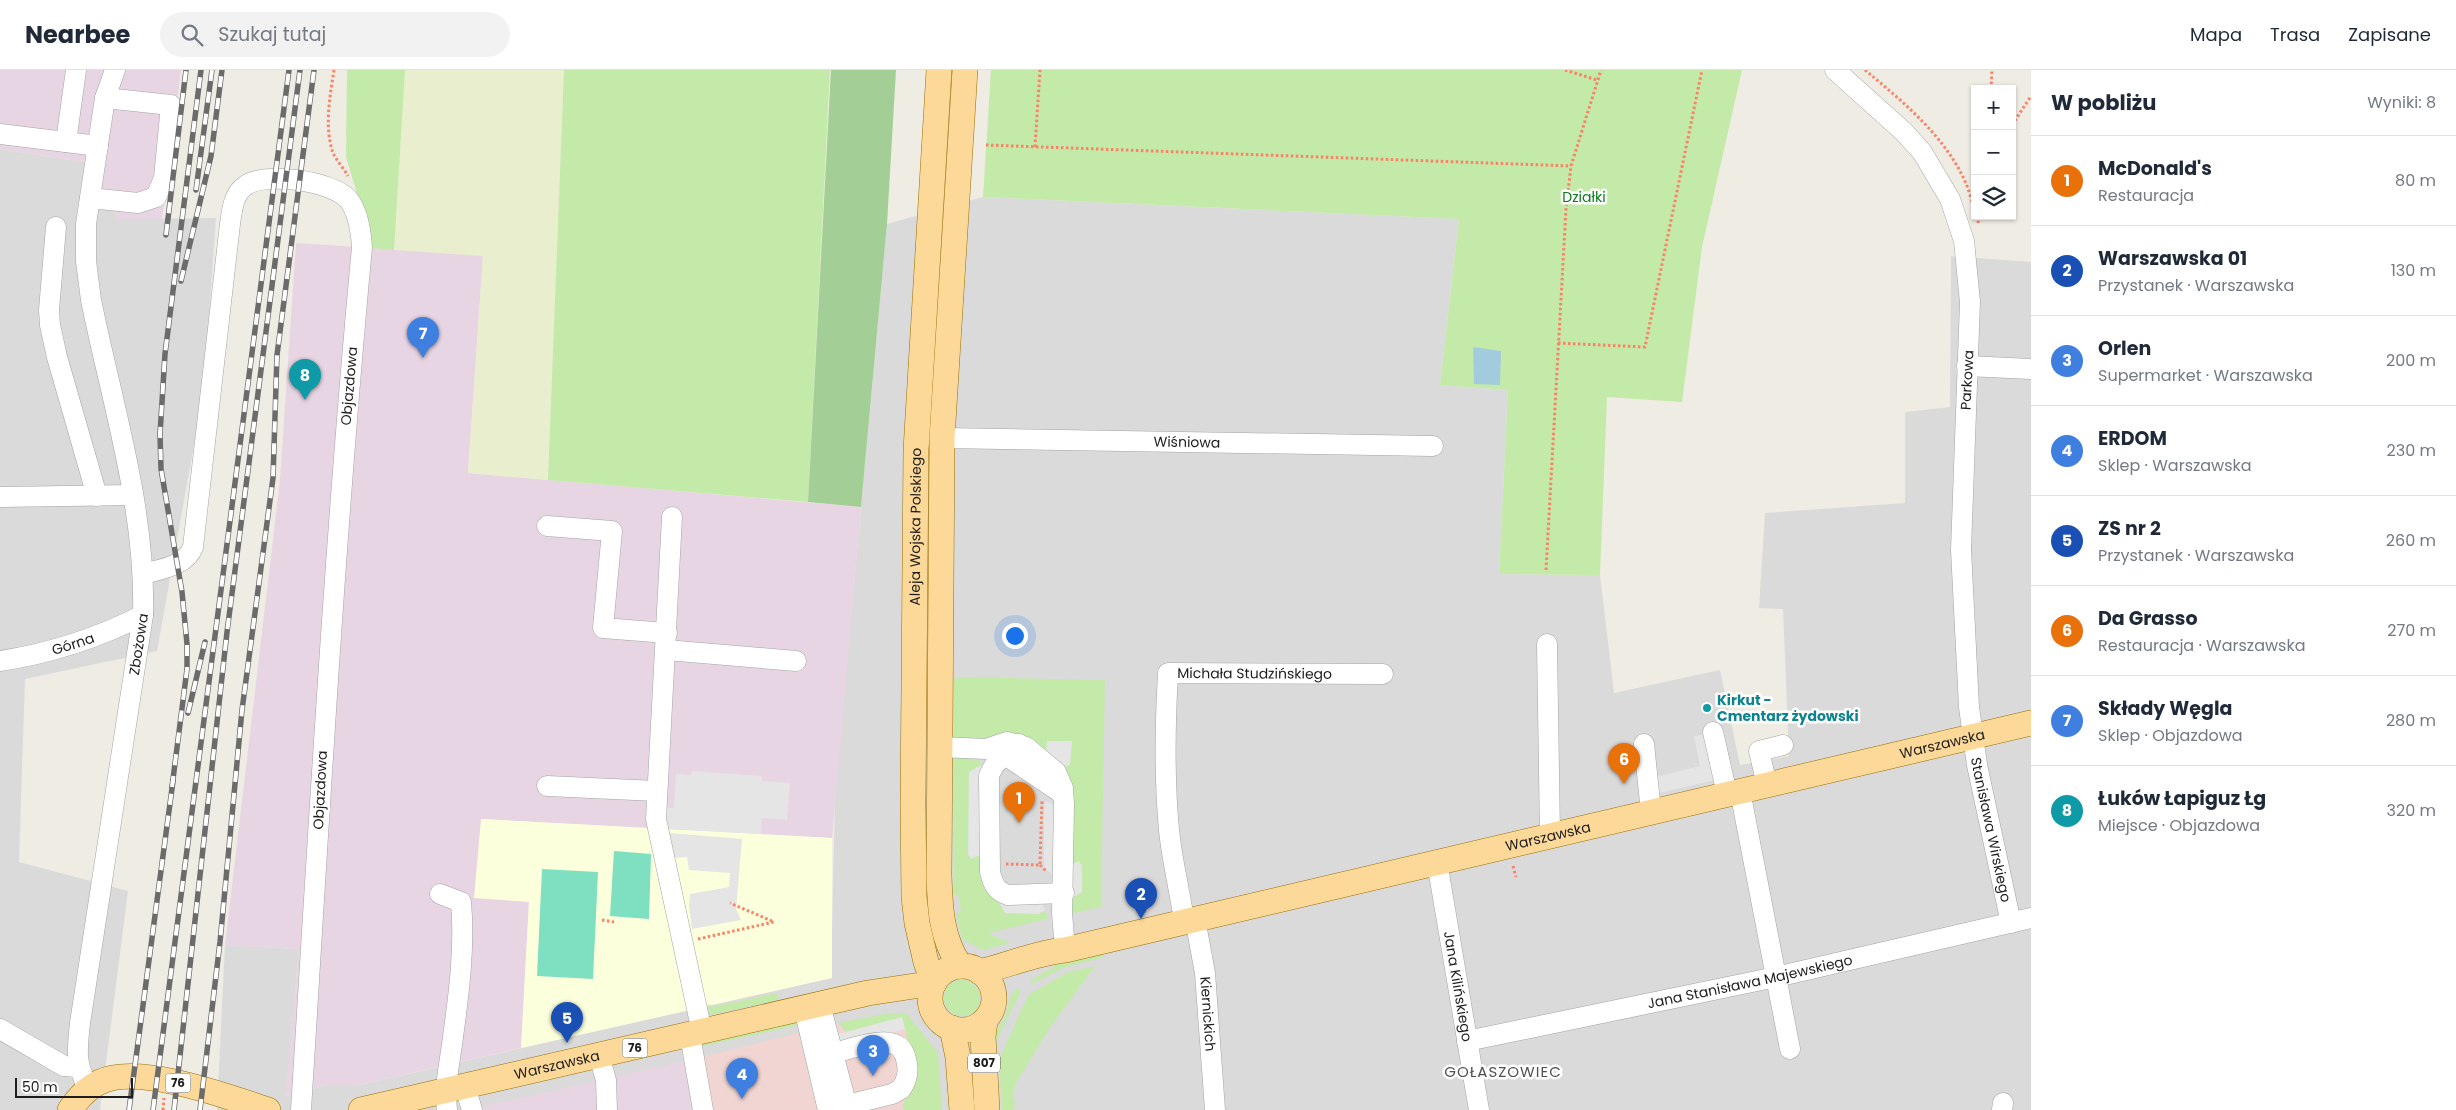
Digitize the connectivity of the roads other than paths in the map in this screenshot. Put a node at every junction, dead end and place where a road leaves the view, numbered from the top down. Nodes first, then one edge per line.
1 (76, 70) edge
2 (939, 70) edge
3 (965, 70) edge
4 (1835, 70) edge
5 (115, 71) edge
6 (105, 98) junction
7 (0, 134) edge
8 (66, 142) junction
9 (98, 146) junction
10 (90, 198) junction
11 (56, 227) dead end
12 (1967, 366) junction
13 (2031, 369) edge
14 (942, 438) junction
15 (1433, 446) dead end
16 (132, 495) junction
17 (98, 496) junction
18 (0, 497) edge
19 (672, 517) dead end
20 (547, 526) dead end
21 (143, 574) junction
22 (143, 615) junction
23 (667, 642) junction
24 (1547, 644) dead end
25 (0, 661) edge
26 (796, 661) dead end
27 (1383, 674) dead end
28 (2031, 723) edge
29 (1713, 732) dead end
30 (1972, 737) junction
31 (1644, 744) dead end
32 (1783, 745) dead end
33 (939, 747) junction
34 (1000, 754) junction
35 (1767, 785) junction
36 (548, 786) dead end
37 (657, 791) junction
38 (1733, 793) junction
39 (1651, 812) junction
40 (1550, 836) junction
41 (1437, 862) junction
42 (1064, 893) junction
43 (440, 894) dead end
44 (2031, 918) edge
45 (1190, 920) junction
46 (2011, 923) junction
47 (1065, 950) junction
48 (970, 969) junction
49 (1776, 977) junction
50 (934, 982) junction
51 (994, 995) junction
52 (822, 1004) junction
53 (932, 1007) junction
54 (984, 1020) junction
55 (952, 1028) junction
56 (0, 1029) edge
57 (696, 1034) junction
58 (1467, 1041) junction
59 (1790, 1050) dead end
60 (833, 1053) junction
61 (599, 1056) junction
62 (83, 1078) junction
63 (452, 1096) edge
64 (865, 1105) edge
65 (70, 1110) edge
66 (268, 1110) edge
67 (301, 1110) edge
68 (361, 1110) edge
69 (422, 1110) edge
70 (472, 1110) edge
71 (607, 1110) edge
72 (703, 1110) edge
73 (962, 1110) edge
74 (987, 1110) edge
75 (1215, 1110) edge
76 (1479, 1110) edge

1 - 8 street
2 - 50 main road, Aleja Wojska Polskiego
3 - 14 main road, Aleja Wojska Polskiego
4 - 12 street, Parkowa
5 - 6 street, Zbożowa
6 - 9 street, Zbożowa
6 - 10 street
7 - 8 street
8 - 9 street
9 - 10 street, Zbożowa
10 - 16 street, Zbożowa
11 - 17 street
12 - 13 street
12 - 30 street, Parkowa
14 - 15 street, Wiśniowa
14 - 33 main road, Aleja Wojska Polskiego
16 - 17 street
16 - 21 street, Zbożowa
17 - 18 street
19 - 23 street
20 - 23 street
21 - 22 street, Zbożowa
21 - 67 street, Objazdowa
22 - 25 street, Górna
22 - 62 street, Zbożowa
23 - 26 street
23 - 37 street
24 - 40 street
27 - 45 street, Michała Studzińskiego
28 - 30 main road, Warszawska / 76
29 - 38 street
30 - 35 main road, Warszawska / 76
30 - 46 street, Stanisława Wirskiego
31 - 39 street
32 - 35 street
33 - 34 street
33 - 48 main road, Aleja Wojska Polskiego
34 - 42 street
34 - 42 street
35 - 38 main road, Warszawska / 76
36 - 37 street
37 - 57 street
38 - 39 main road, Warszawska / 76
38 - 49 street
39 - 40 main road, Warszawska / 76
40 - 41 main road, Warszawska / 76
41 - 45 main road, Warszawska / 76
41 - 58 street, Jana Kilińskiego
42 - 47 street
43 - 63 street
44 - 46 street, Jana Stanisława Majewskiego
45 - 47 main road, Warszawska / 76
45 - 75 street, Kiernickich
46 - 49 street, Jana Stanisława Majewskiego
47 - 48 main road, Warszawska / 76
47 - 51 main road, Warszawska / 76
48 - 50 main road, 76
48 - 51 main road
49 - 58 street, Jana Stanisława Majewskiego
49 - 59 street
50 - 52 main road, Warszawska / 76
50 - 53 main road
51 - 54 main road
52 - 53 main road, Warszawska / 76
52 - 57 main road, Warszawska / 76
52 - 60 street
52 - 64 street
53 - 55 main road
54 - 55 main road
54 - 74 main road, 807
55 - 73 main road, 807
56 - 62 street
57 - 61 main road, Warszawska / 76
57 - 72 street
58 - 76 street, Jana Kilińskiego
60 - 64 street
60 - 64 street
61 - 63 main road, Warszawska / 76
61 - 71 street
62 - 65 main road, 76
62 - 66 main road, 76
63 - 68 main road, Warszawska / 76
63 - 69 street
63 - 70 street

